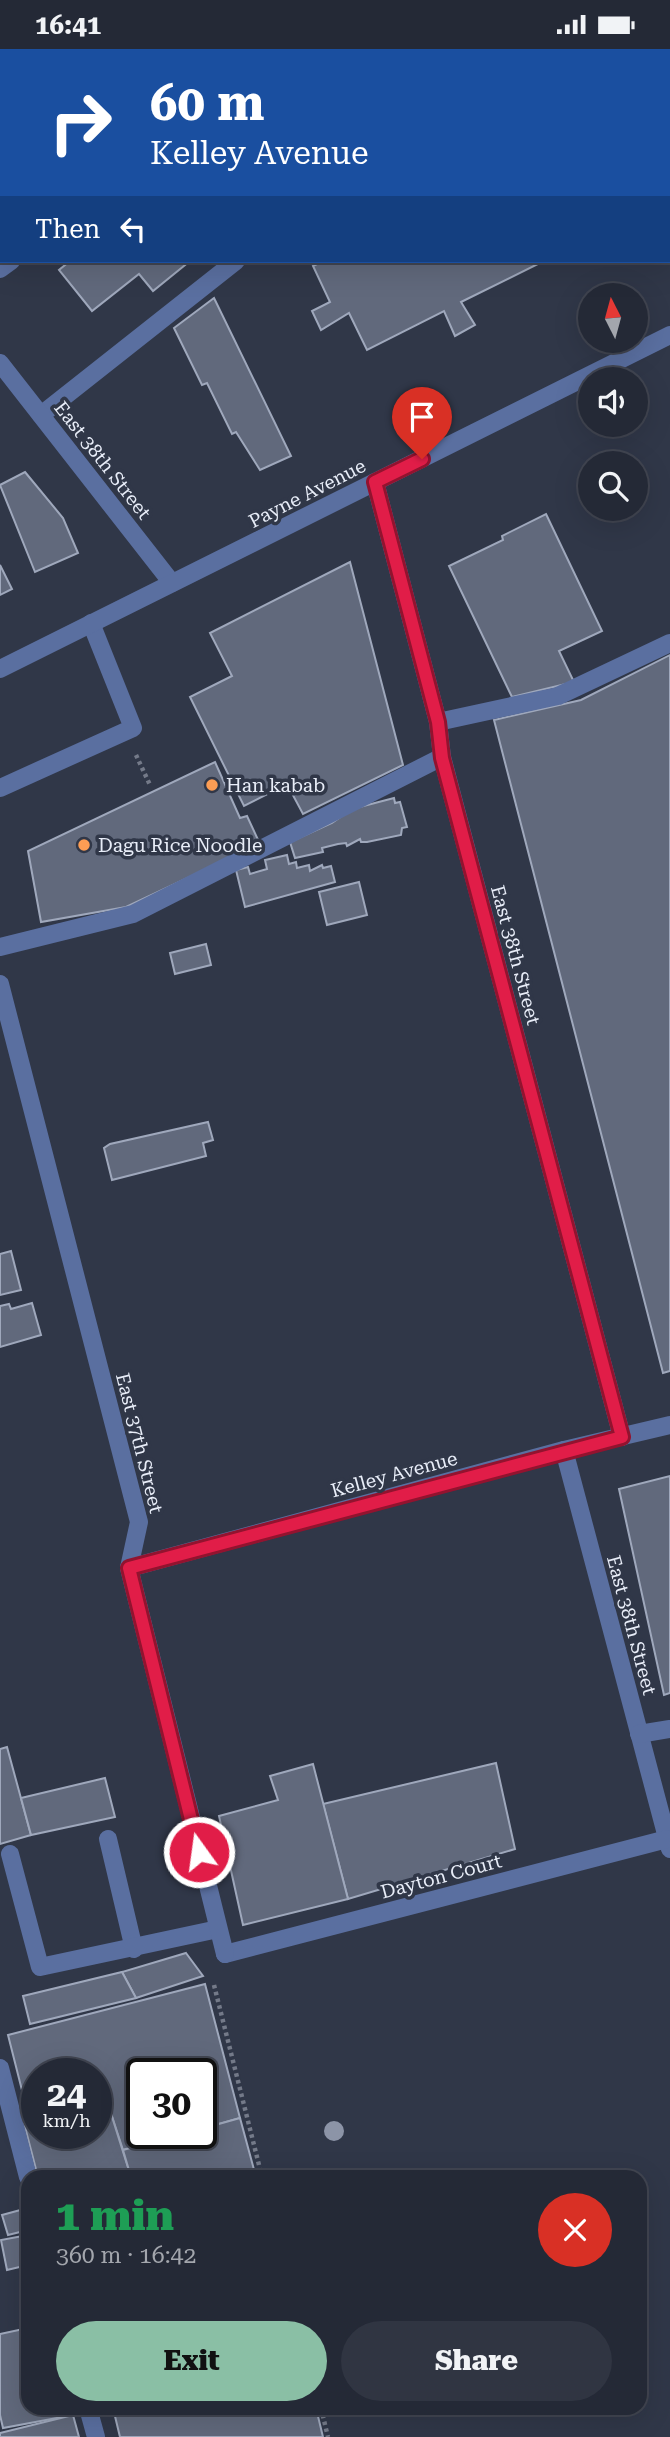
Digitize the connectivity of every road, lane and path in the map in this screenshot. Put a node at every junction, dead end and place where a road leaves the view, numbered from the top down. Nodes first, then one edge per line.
1 (233, 263) edge
2 (670, 335) edge
3 (0, 363) edge
4 (41, 415) junction
5 (375, 482) junction
6 (172, 583) junction
7 (92, 623) junction
8 (670, 643) edge
9 (0, 669) edge
10 (438, 722) junction
11 (442, 758) junction
12 (0, 788) edge
13 (0, 947) edge
14 (0, 984) edge
15 (670, 1425) edge
16 (622, 1437) junction
17 (564, 1450) junction
18 (129, 1568) junction
19 (670, 1728) edge
20 (639, 1734) junction
21 (108, 1839) dead end
22 (668, 1845) edge
23 (10, 1854) dead end
24 (218, 1929) junction
25 (134, 1949) junction
26 (225, 1954) joint
27 (214, 1985) dead end
28 (0, 2069) edge
29 (26, 2170) edge
30 (260, 2170) edge
31 (90, 2415) edge
32 (323, 2415) edge
33 (96, 2437) edge
34 (328, 2437) edge

1 - 4 street
2 - 5 street, Payne Avenue
3 - 4 street, East 38th Street
4 - 6 street, East 38th Street
5 - 6 street, Payne Avenue
5 - 10 street, East 38th Street
6 - 7 street, Payne Avenue
7 - 9 street, Payne Avenue
7 - 12 street
8 - 10 street
10 - 11 street, East 38th Street
11 - 13 street
11 - 16 street, East 38th Street
14 - 18 street, East 37th Street
15 - 16 street, Kelley Avenue
16 - 17 street, Kelley Avenue
17 - 18 street, Kelley Avenue
17 - 20 street, East 38th Street
18 - 24 street, East 37th Street
19 - 20 street
20 - 22 street, East 38th Street
21 - 25 street
22 - 26 street, Dayton Court
23 - 25 street
24 - 25 street
24 - 26 street, East 37th Street
27 - 30 path
28 - 29 street
31 - 33 street
32 - 34 path

